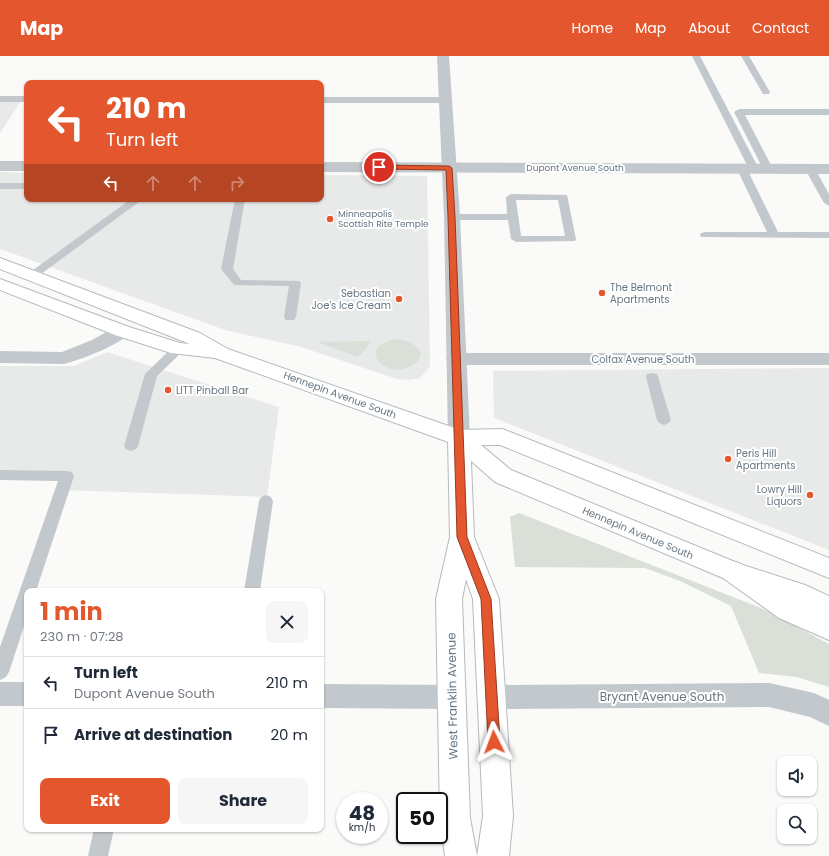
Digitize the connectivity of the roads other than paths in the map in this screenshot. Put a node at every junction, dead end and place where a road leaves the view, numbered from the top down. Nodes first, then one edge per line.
1 (443, 56) edge
2 (696, 56) edge
3 (745, 56) edge
4 (766, 92) dead end
5 (0, 99) edge
6 (24, 99) edge
7 (324, 100) edge
8 (445, 100) junction
9 (829, 112) edge
10 (0, 166) edge
11 (24, 166) edge
12 (324, 167) edge
13 (449, 168) junction
14 (755, 169) junction
15 (810, 169) junction
16 (829, 169) edge
17 (0, 186) edge
18 (24, 186) edge
19 (134, 202) edge
20 (239, 202) edge
21 (829, 203) edge
22 (452, 217) junction
23 (513, 217) junction
24 (705, 235) dead end
25 (774, 235) junction
26 (829, 235) edge
27 (0, 263) edge
28 (33, 275) junction
29 (0, 284) edge
30 (290, 317) dead end
31 (122, 331) junction
32 (178, 349) junction
33 (221, 352) junction
34 (0, 357) edge
35 (456, 359) junction
36 (829, 359) edge
37 (652, 377) dead end
38 (664, 420) dead end
39 (459, 438) junction
40 (131, 446) dead end
41 (0, 475) edge
42 (266, 502) dead end
43 (462, 537) junction
44 (829, 568) edge
45 (732, 571) junction
46 (28, 588) edge
47 (252, 588) edge
48 (24, 601) edge
49 (829, 607) edge
50 (829, 629) edge
51 (0, 672) edge
52 (0, 694) edge
53 (24, 694) edge
54 (324, 696) edge
55 (452, 697) junction
56 (491, 697) junction
57 (829, 712) edge
58 (103, 832) edge
59 (98, 856) edge
60 (461, 856) edge
61 (493, 856) edge

1 - 8 street, West Franklin Avenue
2 - 14 lane
3 - 4 lane
5 - 6 lane
7 - 8 lane
8 - 13 street, West Franklin Avenue
9 - 14 lane
10 - 11 street
12 - 13 street, Dupont Avenue South
13 - 14 street, Dupont Avenue South
13 - 22 street, West Franklin Avenue
14 - 15 street, Dupont Avenue South
14 - 25 lane
15 - 16 street, Dupont Avenue South
15 - 21 lane
17 - 18 lane
19 - 28 lane
20 - 30 lane
22 - 23 lane
22 - 35 street, West Franklin Avenue
23 - 23 lane
24 - 25 lane
25 - 26 lane
27 - 28 main road, Hennepin Avenue South
28 - 33 main road, Hennepin Avenue South
29 - 31 main road, Hennepin Avenue South
31 - 32 main road, Hennepin Avenue South
31 - 34 street
32 - 33 main road, Hennepin Avenue South
32 - 40 lane
33 - 39 main road, Hennepin Avenue South
35 - 36 street, Colfax Avenue South
35 - 39 street, West Franklin Avenue
37 - 38 lane
39 - 43 main road, West Franklin Avenue
39 - 44 main road, Hennepin Avenue South
39 - 45 main road, Hennepin Avenue South
41 - 46 lane
42 - 47 lane
43 - 55 main road, West Franklin Avenue
43 - 56 main road, West Franklin Avenue
45 - 49 main road, Hennepin Avenue South
45 - 50 main road
48 - 51 lane
52 - 53 street
54 - 55 street
55 - 60 main road, West Franklin Avenue
56 - 57 street, Bryant Avenue South
56 - 61 main road, West Franklin Avenue
58 - 59 lane

